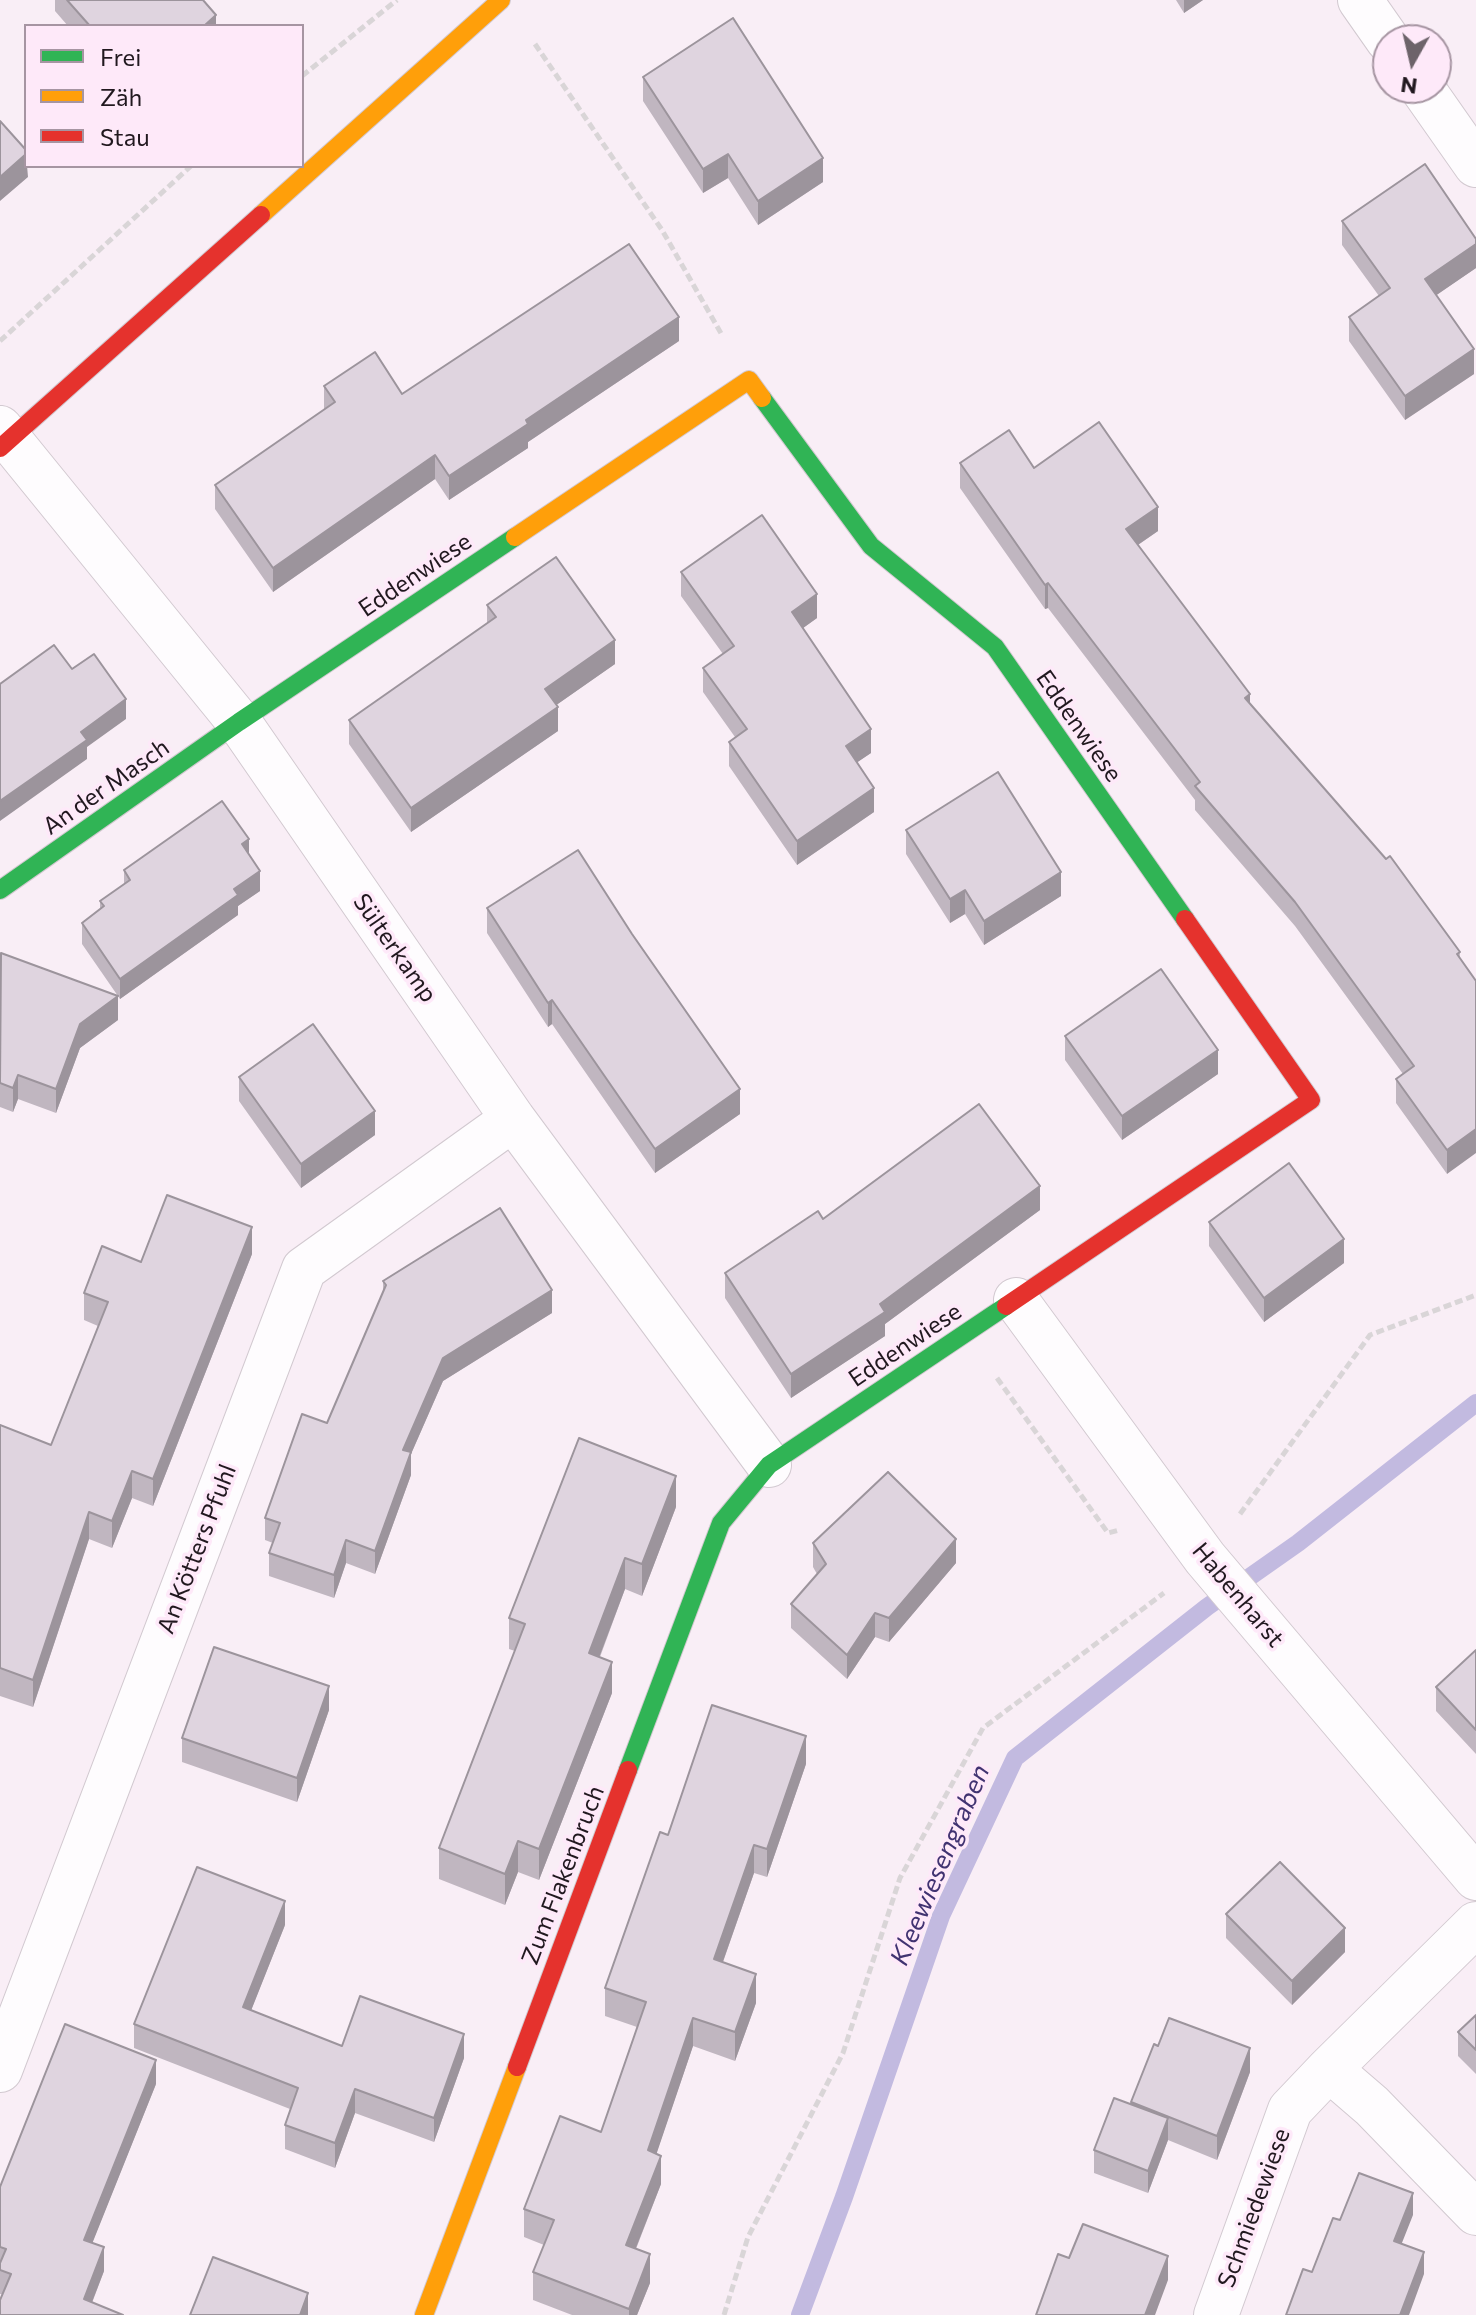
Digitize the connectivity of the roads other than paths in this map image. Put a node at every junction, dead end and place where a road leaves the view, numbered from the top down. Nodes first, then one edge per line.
1 (501, 0) edge
2 (1360, 0) edge
3 (1377, 24) edge
4 (1433, 104) edge
5 (1476, 165) edge
6 (3, 438) edge
7 (239, 722) junction
8 (0, 890) edge
9 (513, 1119) junction
10 (1016, 1300) junction
11 (769, 1465) junction
12 (1476, 1878) edge
13 (1476, 1924) edge
14 (1329, 2069) junction
15 (0, 2070) edge
16 (1476, 2213) edge
17 (424, 2315) edge
18 (1216, 2315) edge

1 - 6 street
2 - 3 street
4 - 5 street
6 - 7 street, Sülterkamp
7 - 8 street, An der Masch
7 - 9 street, Sülterkamp
7 - 10 street, Eddenwiese
9 - 11 street, Sülterkamp
9 - 15 street, An Kötters Pfuhl
10 - 11 street, Eddenwiese
10 - 12 street, Habenharst
11 - 17 street, Zum Flakenbruch
13 - 14 street
14 - 16 street
14 - 18 street, Schmiedewiese

